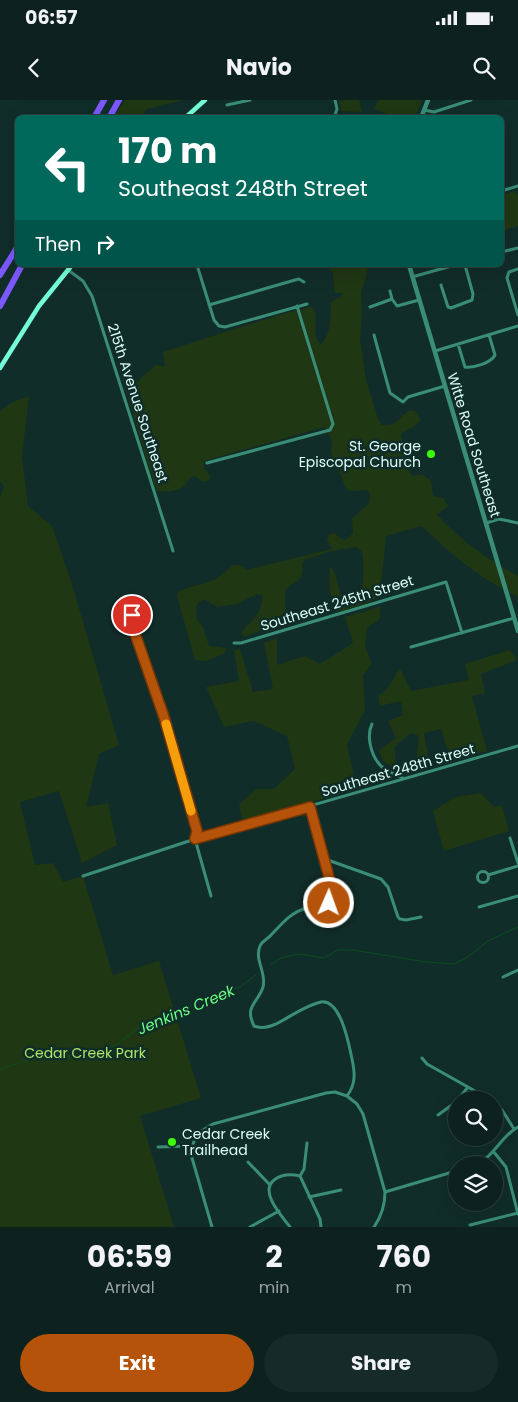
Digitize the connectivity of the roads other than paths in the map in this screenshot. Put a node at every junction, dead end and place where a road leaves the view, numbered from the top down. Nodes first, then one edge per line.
1 (103, 100) edge
2 (120, 100) edge
3 (205, 100) edge
4 (250, 100) edge
5 (335, 100) edge
6 (428, 100) edge
7 (471, 100) edge
8 (227, 105) dead end
9 (424, 110) junction
10 (95, 115) edge
11 (111, 115) edge
12 (188, 115) edge
13 (335, 115) edge
14 (422, 115) edge
15 (518, 186) edge
16 (504, 190) edge
17 (518, 248) edge
18 (15, 251) edge
19 (504, 251) edge
20 (21, 267) edge
21 (70, 267) edge
22 (198, 267) edge
23 (410, 267) edge
24 (448, 267) edge
25 (466, 267) edge
26 (518, 269) edge
27 (68, 270) junction
28 (0, 275) edge
29 (412, 277) junction
30 (304, 282) dead end
31 (440, 285) dead end
32 (390, 291) dead end
33 (392, 299) junction
34 (419, 300) junction
35 (307, 304) dead end
36 (209, 305) junction
37 (0, 306) edge
38 (297, 306) junction
39 (370, 307) dead end
40 (518, 315) edge
41 (518, 326) edge
42 (374, 335) dead end
43 (489, 335) junction
44 (458, 344) junction
45 (435, 351) junction
46 (0, 368) edge
47 (445, 386) junction
48 (207, 463) dead end
49 (486, 523) junction
50 (518, 523) edge
51 (173, 551) dead end
52 (132, 615) dead end
53 (514, 618) junction
54 (518, 631) edge
55 (462, 633) junction
56 (234, 643) dead end
57 (411, 647) dead end
58 (372, 724) dead end
59 (518, 746) edge
60 (403, 778) junction
61 (310, 807) junction
62 (510, 838) dead end
63 (195, 839) junction
64 (324, 859) junction
65 (518, 864) edge
66 (488, 875) dead end
67 (83, 876) dead end
68 (211, 896) dead end
69 (518, 896) edge
70 (479, 906) dead end
71 (421, 917) dead end
72 (518, 970) edge
73 (503, 977) dead end
74 (422, 1058) dead end
75 (468, 1087) junction
76 (465, 1091) edge
77 (475, 1091) edge
78 (347, 1096) junction
79 (448, 1108) edge
80 (503, 1111) edge
81 (438, 1116) dead end
82 (516, 1128) edge
83 (307, 1143) dead end
84 (191, 1146) junction
85 (158, 1147) dead end
86 (493, 1151) junction
87 (489, 1156) edge
88 (248, 1162) dead end
89 (448, 1173) edge
90 (300, 1176) junction
91 (270, 1185) junction
92 (341, 1190) dead end
93 (384, 1192) junction
94 (309, 1196) junction
95 (279, 1211) junction
96 (518, 1213) edge
97 (470, 1226) dead end
98 (212, 1227) edge
99 (250, 1227) edge
100 (290, 1227) edge
101 (320, 1227) edge
102 (374, 1227) edge

1 - 10 highway
2 - 11 highway
3 - 12 main road
4 - 8 street
5 - 13 street
6 - 9 street
7 - 9 street
9 - 14 street
15 - 16 street
17 - 19 street
18 - 28 highway
20 - 37 highway
21 - 27 main road
22 - 36 street
23 - 29 street, Witte Road Southeast
24 - 29 street
25 - 31 street
26 - 40 street
27 - 46 main road
27 - 51 street, 215th Avenue Southeast
29 - 34 street, Witte Road Southeast
30 - 36 street
32 - 33 street
33 - 34 street
33 - 39 street
34 - 45 street, Witte Road Southeast
35 - 38 street
36 - 38 street
38 - 48 street
41 - 43 street
42 - 47 street
43 - 44 street
43 - 44 street
44 - 45 street
45 - 47 street, Witte Road Southeast
47 - 49 street, Witte Road Southeast
49 - 50 street
49 - 53 street, Witte Road Southeast
52 - 63 street
53 - 54 street, Witte Road Southeast
53 - 55 street
55 - 56 street, Southeast 245th Street
55 - 57 street
58 - 60 street
59 - 60 street, Southeast 248th Street
60 - 61 street, Southeast 248th Street
61 - 63 street, Southeast 248th Street
61 - 64 street
62 - 65 street
63 - 67 street, Southeast 248th Street
63 - 68 street
64 - 71 street
64 - 78 street
65 - 66 street
69 - 70 street
72 - 73 street
74 - 75 street
75 - 76 street
75 - 77 street
78 - 84 street
78 - 93 street
79 - 81 street
80 - 82 street
82 - 86 street
83 - 90 street
84 - 85 street
84 - 98 street
86 - 87 street
86 - 96 street
88 - 91 street
89 - 93 street
90 - 91 street
90 - 94 street
91 - 95 street
92 - 94 street
93 - 102 street
94 - 101 street
95 - 99 street
95 - 100 street
96 - 97 street

